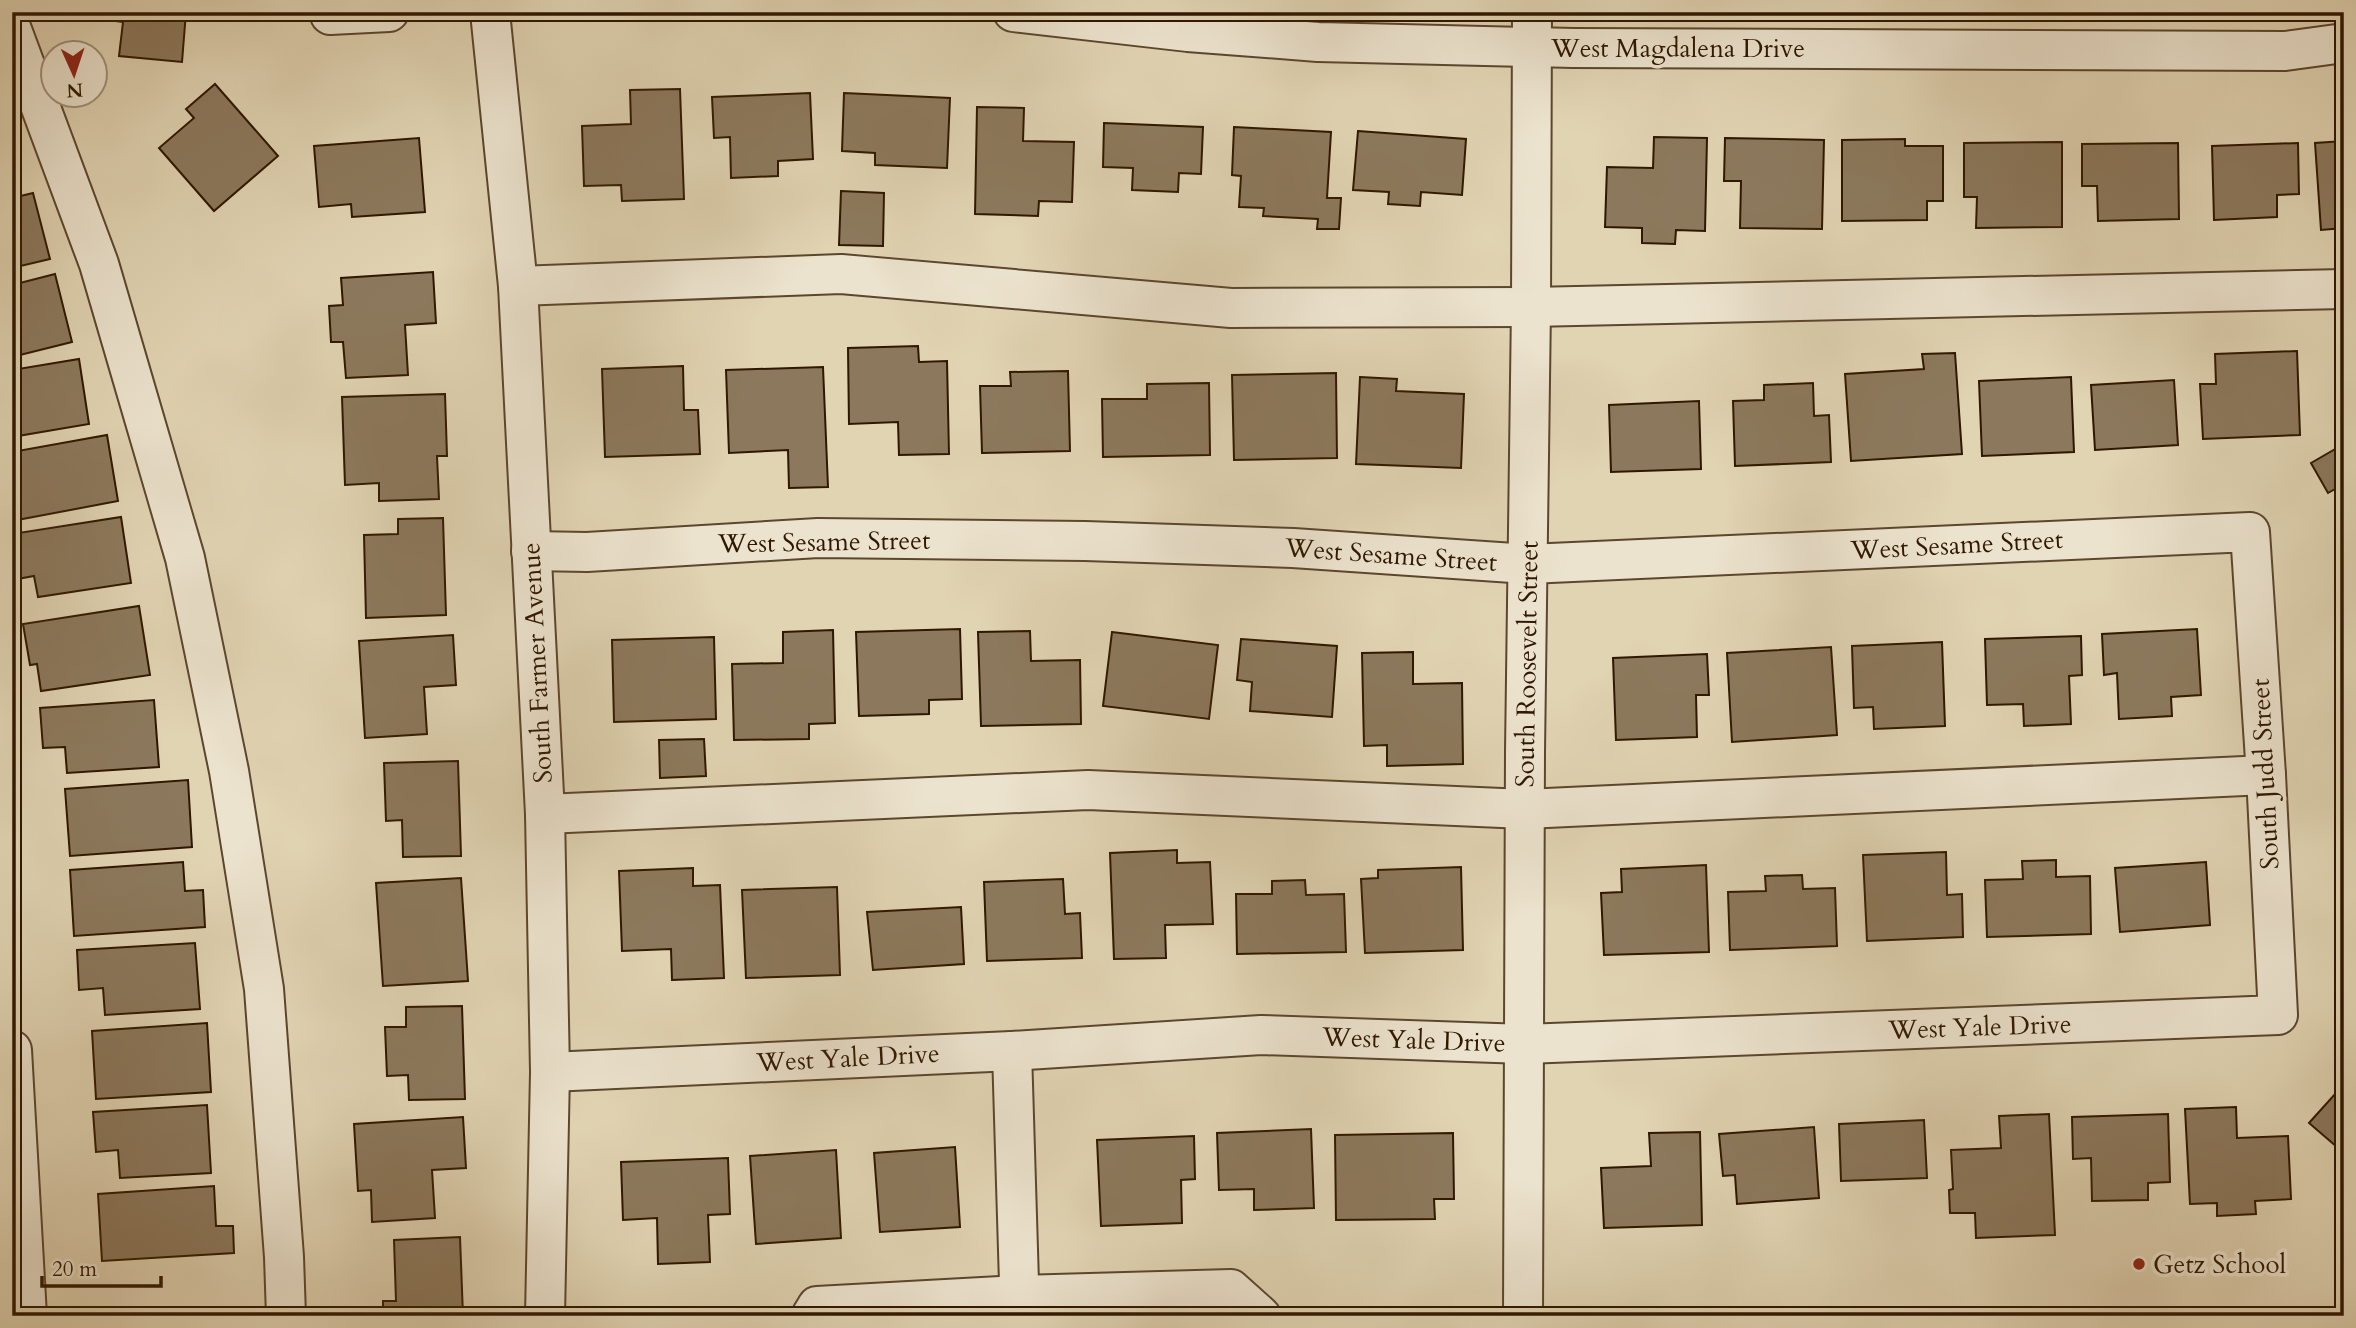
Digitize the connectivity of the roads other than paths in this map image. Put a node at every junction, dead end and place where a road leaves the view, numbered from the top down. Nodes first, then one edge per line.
1 (388, 12) edge
2 (490, 12) edge
3 (1013, 12) edge
4 (330, 15) dead end
5 (12, 30) edge
6 (1532, 30) edge
7 (2344, 43) edge
8 (518, 286) junction
9 (2344, 289) edge
10 (1531, 307) junction
11 (2250, 532) joint
12 (531, 551) junction
13 (1528, 564) junction
14 (2266, 775) junction
15 (1525, 809) junction
16 (545, 814) junction
17 (2278, 1016) joint
18 (1525, 1044) junction
19 (12, 1050) edge
20 (1012, 1051) junction
21 (550, 1072) junction
22 (1020, 1305) edge
23 (27, 1316) edge
24 (286, 1316) edge
25 (545, 1316) edge
26 (811, 1316) edge
27 (1261, 1316) edge
28 (1522, 1316) edge

1 - 4 street
2 - 8 street, South Farmer Avenue
3 - 6 street, West Magdalena Drive
5 - 24 street
6 - 7 street, West Magdalena Drive
6 - 10 street, South Roosevelt Street
8 - 10 street
8 - 12 street, South Farmer Avenue
9 - 10 street
10 - 13 street, South Roosevelt Street
11 - 13 street, West Sesame Street
11 - 14 street, South Judd Street
12 - 13 street, West Sesame Street
12 - 16 street, South Farmer Avenue
13 - 15 street, South Roosevelt Street
14 - 15 street
14 - 17 street, South Judd Street
15 - 16 street
15 - 18 street, South Roosevelt Street
16 - 21 street, South Farmer Avenue
17 - 18 street, West Yale Drive
18 - 20 street, West Yale Drive
18 - 28 street, South Roosevelt Street
19 - 23 street
20 - 21 street, West Yale Drive
20 - 22 street
21 - 25 street, South Farmer Avenue
22 - 26 street
22 - 27 street

